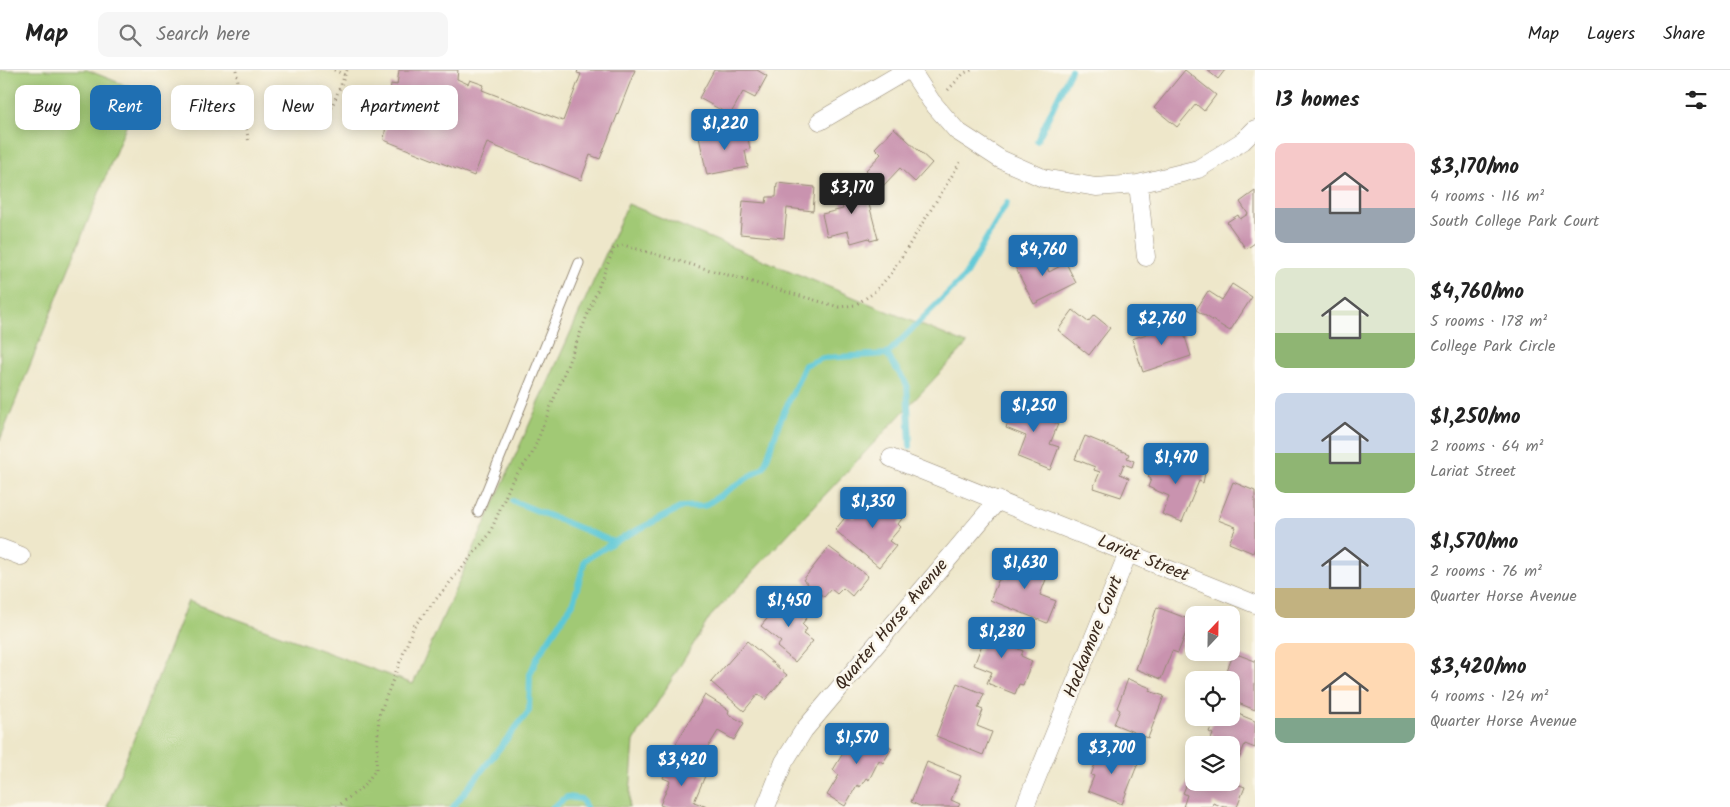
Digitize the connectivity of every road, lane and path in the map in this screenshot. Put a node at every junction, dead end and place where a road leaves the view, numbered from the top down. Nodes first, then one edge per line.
1 (236, 70) edge
2 (334, 70) edge
3 (347, 70) edge
4 (907, 70) edge
5 (911, 70) edge
6 (972, 70) edge
7 (345, 75) junction
8 (948, 90) dead end
9 (820, 121) dead end
10 (1255, 129) edge
11 (322, 131) dead end
12 (249, 143) dead end
13 (961, 161) dead end
14 (1138, 184) junction
15 (1146, 257) dead end
16 (579, 263) dead end
17 (891, 458) dead end
18 (998, 500) junction
19 (478, 512) dead end
20 (0, 548) edge
21 (1128, 553) junction
22 (21, 556) dead end
23 (1255, 604) edge
24 (1026, 804) dead end
25 (337, 807) edge
26 (766, 807) edge

1 - 12 path
2 - 7 path
3 - 7 path
4 - 9 street
5 - 14 street
6 - 8 path
7 - 11 path
10 - 14 street
13 - 25 path
14 - 15 street
16 - 19 lane
17 - 18 street, Lariat Street
18 - 21 street, Lariat Street
18 - 26 street, Quarter Horse Avenue
20 - 22 street
21 - 23 street, Lariat Street
21 - 24 street, Hackamore Court

